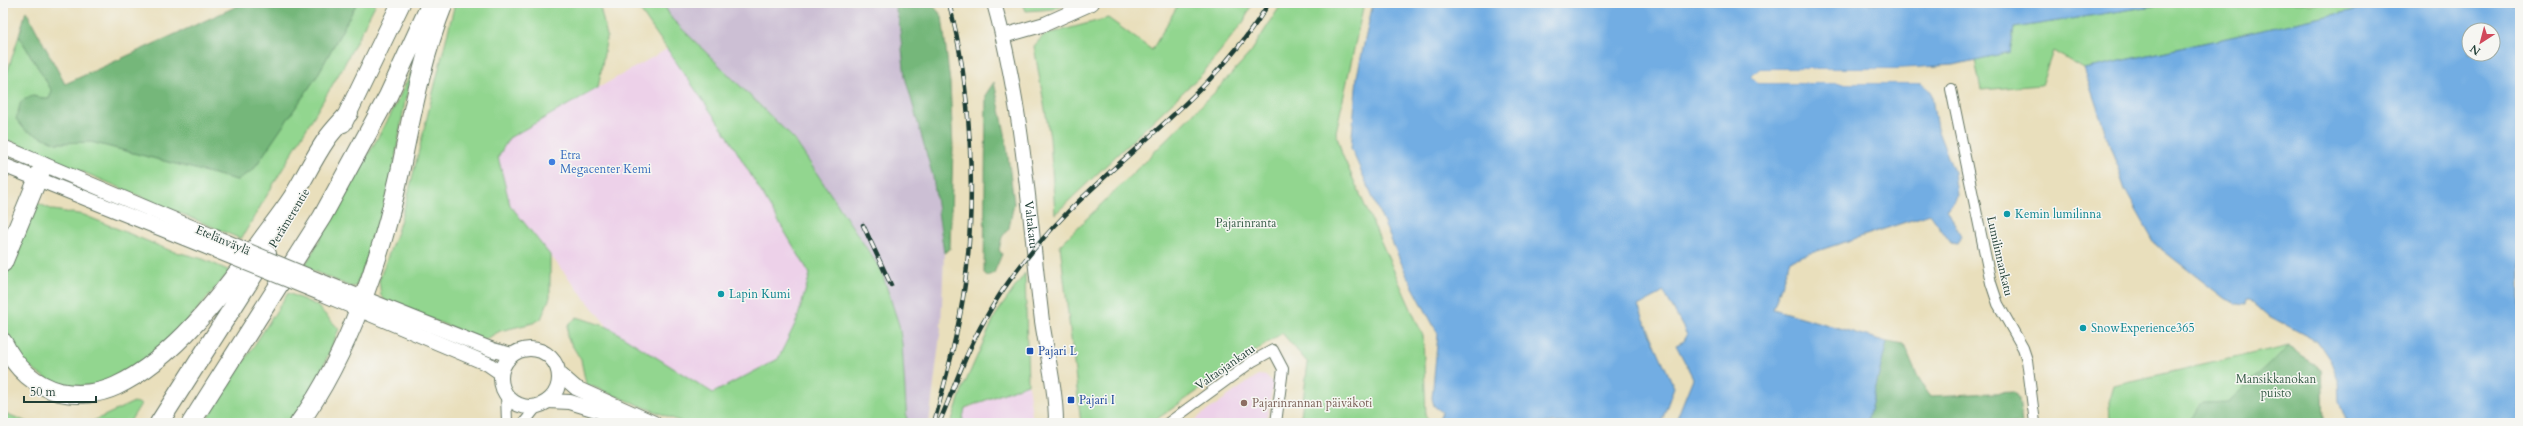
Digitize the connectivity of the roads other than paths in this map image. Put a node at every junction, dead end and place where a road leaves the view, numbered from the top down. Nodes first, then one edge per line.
1 (401, 3) edge
2 (431, 3) edge
3 (444, 3) edge
4 (994, 3) edge
5 (1092, 3) edge
6 (1003, 36) junction
7 (1951, 89) dead end
8 (349, 113) junction
9 (3, 147) edge
10 (3, 165) edge
11 (41, 173) junction
12 (3, 264) edge
13 (360, 304) junction
14 (3, 342) edge
15 (512, 355) junction
16 (502, 373) junction
17 (560, 374) junction
18 (506, 394) junction
19 (543, 404) junction
20 (1058, 420) edge
21 (160, 423) edge
22 (191, 423) edge
23 (299, 423) edge
24 (507, 423) edge
25 (524, 423) edge
26 (637, 423) edge
27 (654, 423) edge
28 (1168, 423) edge
29 (1276, 423) edge
30 (2035, 423) edge

1 - 8 highway, Perämerentie
2 - 22 highway
3 - 13 highway
4 - 6 main road, Valtakatu
5 - 6 main road
6 - 20 main road, Valtakatu
7 - 30 street, Lumilinnankatu
8 - 14 highway
8 - 21 highway, Perämerentie
9 - 11 main road, Etelänväylä
10 - 11 main road, Etelänväylä
11 - 12 highway
11 - 13 main road, Etelänväylä, bridge
13 - 15 main road, Etelänväylä
13 - 16 main road, Etelänväylä
13 - 23 highway
15 - 16 main road
15 - 17 main road
16 - 18 main road
17 - 19 main road
17 - 27 main road
18 - 19 main road
18 - 24 street
19 - 25 street
19 - 26 main road
28 - 29 street, Valtaojankatu

